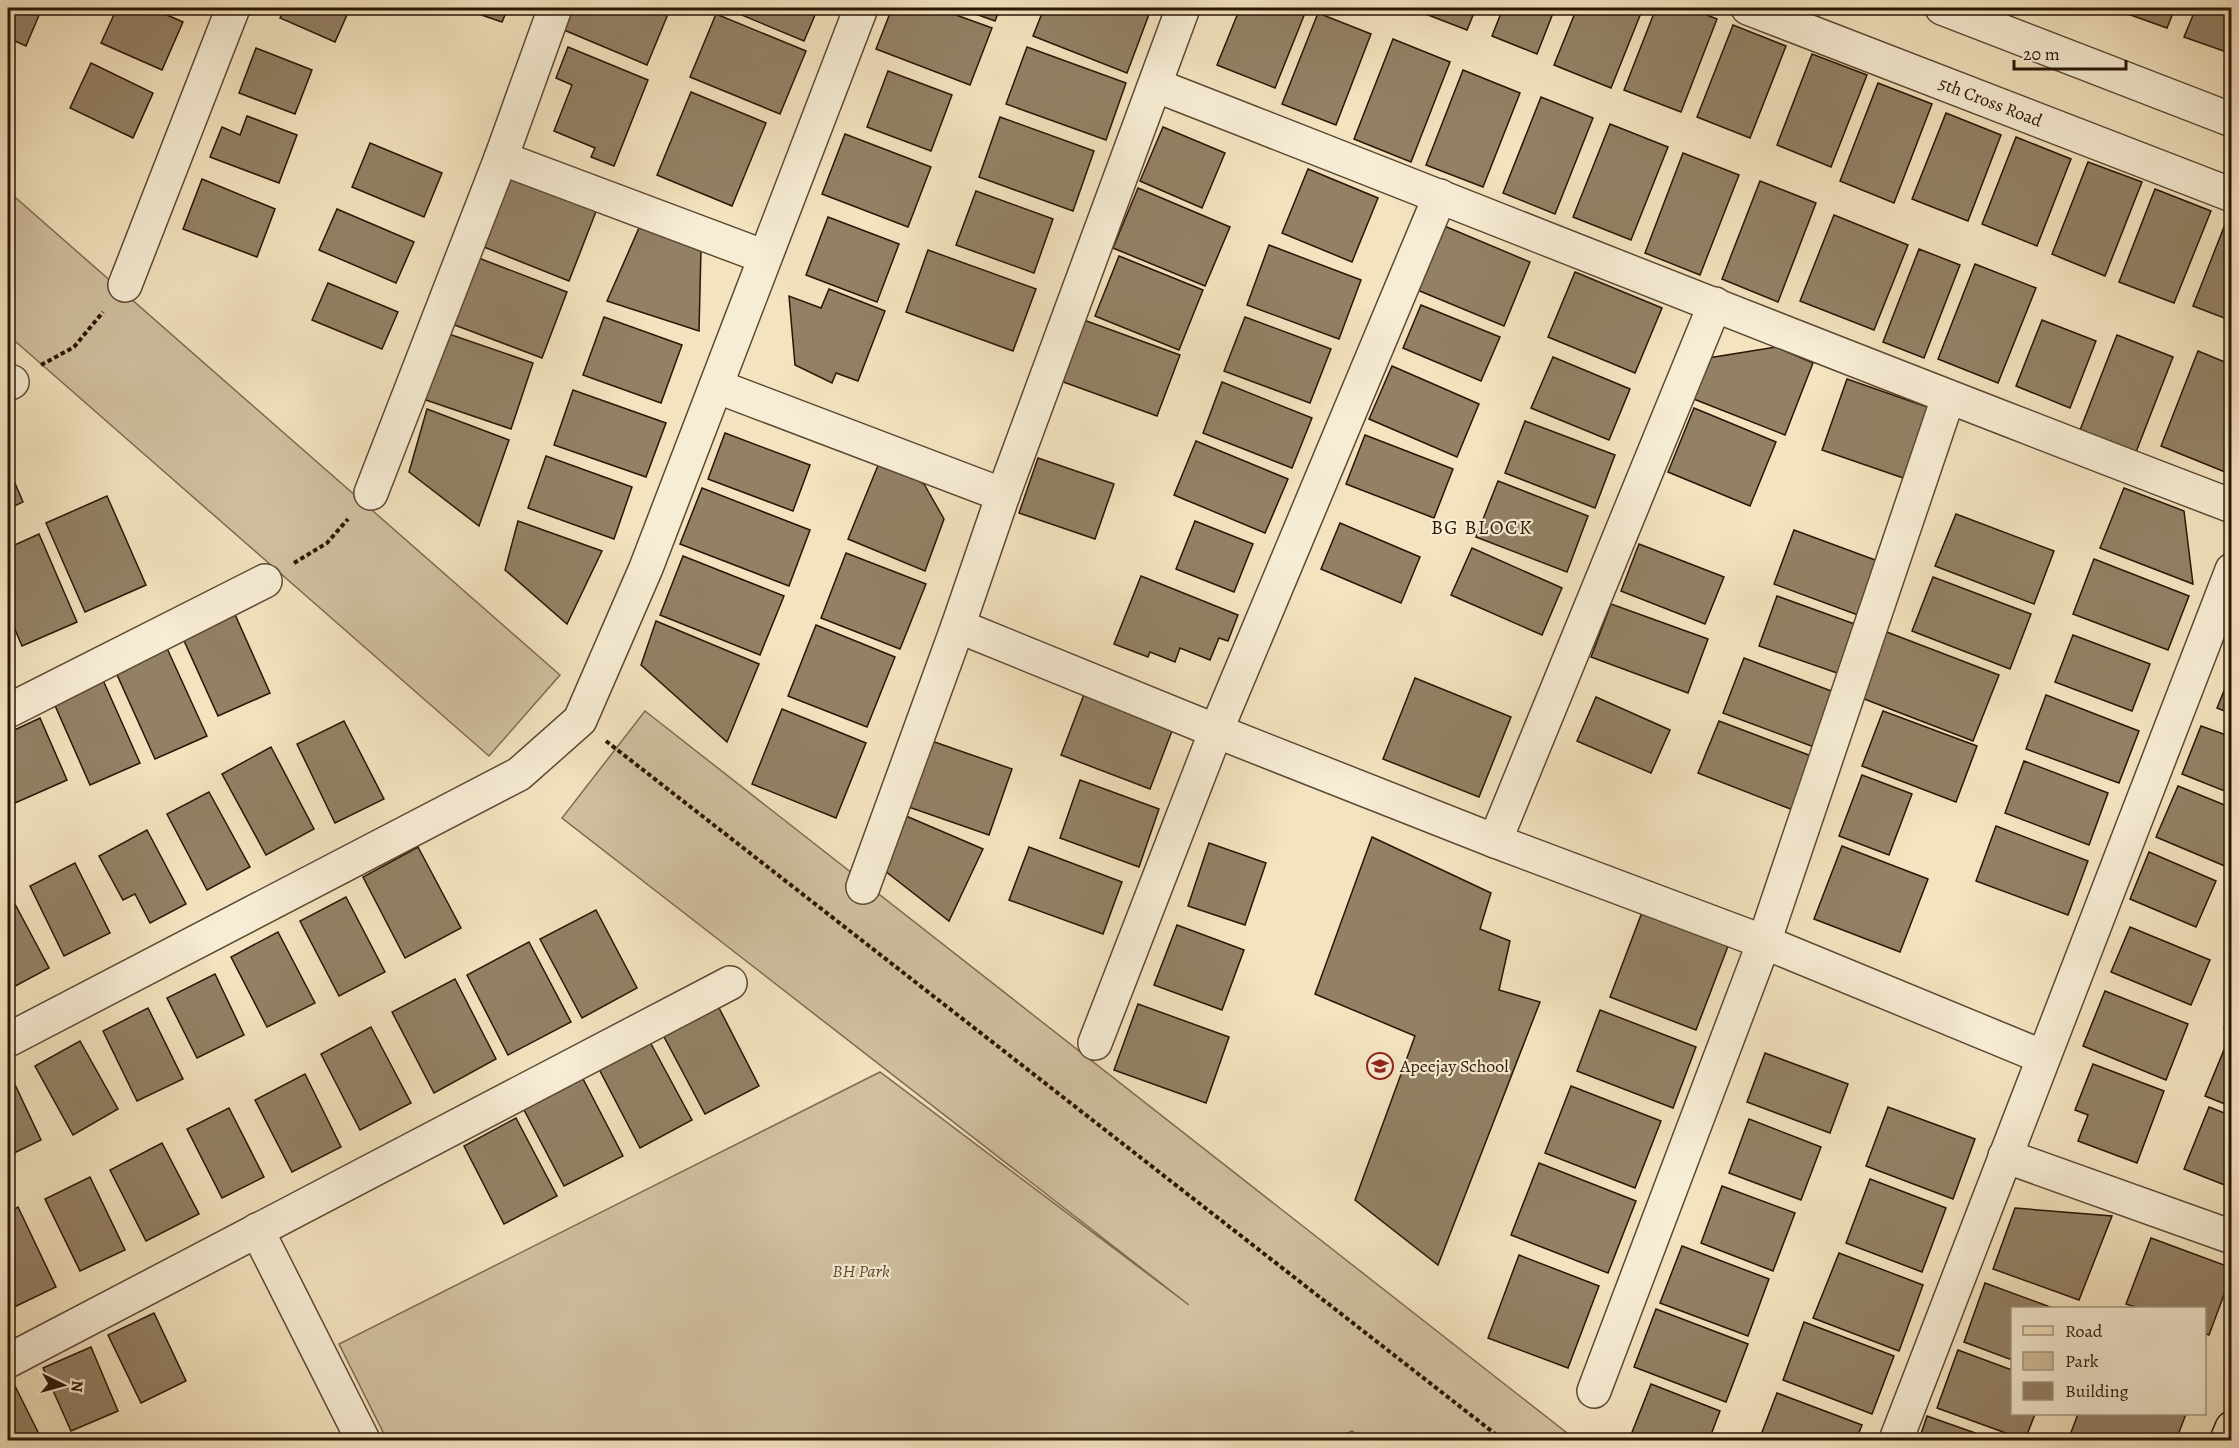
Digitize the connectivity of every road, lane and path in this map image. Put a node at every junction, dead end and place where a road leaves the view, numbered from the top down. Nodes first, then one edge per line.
1 (233, 8) edge
2 (555, 8) edge
3 (861, 8) edge
4 (1183, 8) edge
5 (1748, 8) edge
6 (1942, 8) edge
7 (1155, 85) junction
8 (2232, 120) edge
9 (501, 158) junction
10 (2232, 195) edge
11 (1440, 196) junction
12 (765, 257) junction
13 (125, 285) joint
14 (1715, 304) junction
15 (10, 383) edge
16 (716, 386) junction
17 (1948, 398) junction
18 (371, 493) joint
19 (1003, 495) junction
20 (2232, 506) edge
21 (2232, 570) edge
22 (265, 581) joint
23 (958, 626) junction
24 (8, 711) edge
25 (580, 720) junction
26 (1216, 731) junction
27 (1496, 841) junction
28 (863, 887) dead end
29 (1764, 942) junction
30 (730, 982) dead end
31 (8, 1040) edge
32 (1095, 1043) dead end
33 (2043, 1057) junction
34 (2005, 1156) junction
35 (257, 1230) junction
36 (2232, 1237) edge
37 (8, 1361) edge
38 (1594, 1391) dead end
39 (2232, 1428) edge
40 (363, 1440) edge
41 (1503, 1440) edge
42 (1896, 1440) edge
43 (2227, 1440) edge

1 - 13 street
2 - 9 street
3 - 12 street
4 - 7 street
5 - 10 street, 5th Cross Road
6 - 8 street
7 - 11 street
7 - 19 street
9 - 12 street
9 - 18 street
11 - 14 street
11 - 26 street
12 - 16 street
13 - 15 path
14 - 17 street
14 - 27 street
16 - 19 street
16 - 25 street
17 - 20 street
17 - 29 street
18 - 22 path
19 - 23 street
21 - 33 street
22 - 24 street
23 - 26 street
23 - 28 street
25 - 31 street
25 - 41 path
26 - 27 street
26 - 32 street
27 - 29 street
29 - 33 street
29 - 38 street
30 - 35 street
33 - 34 street
34 - 36 street
34 - 42 street
35 - 37 street
35 - 40 street
39 - 43 main road

